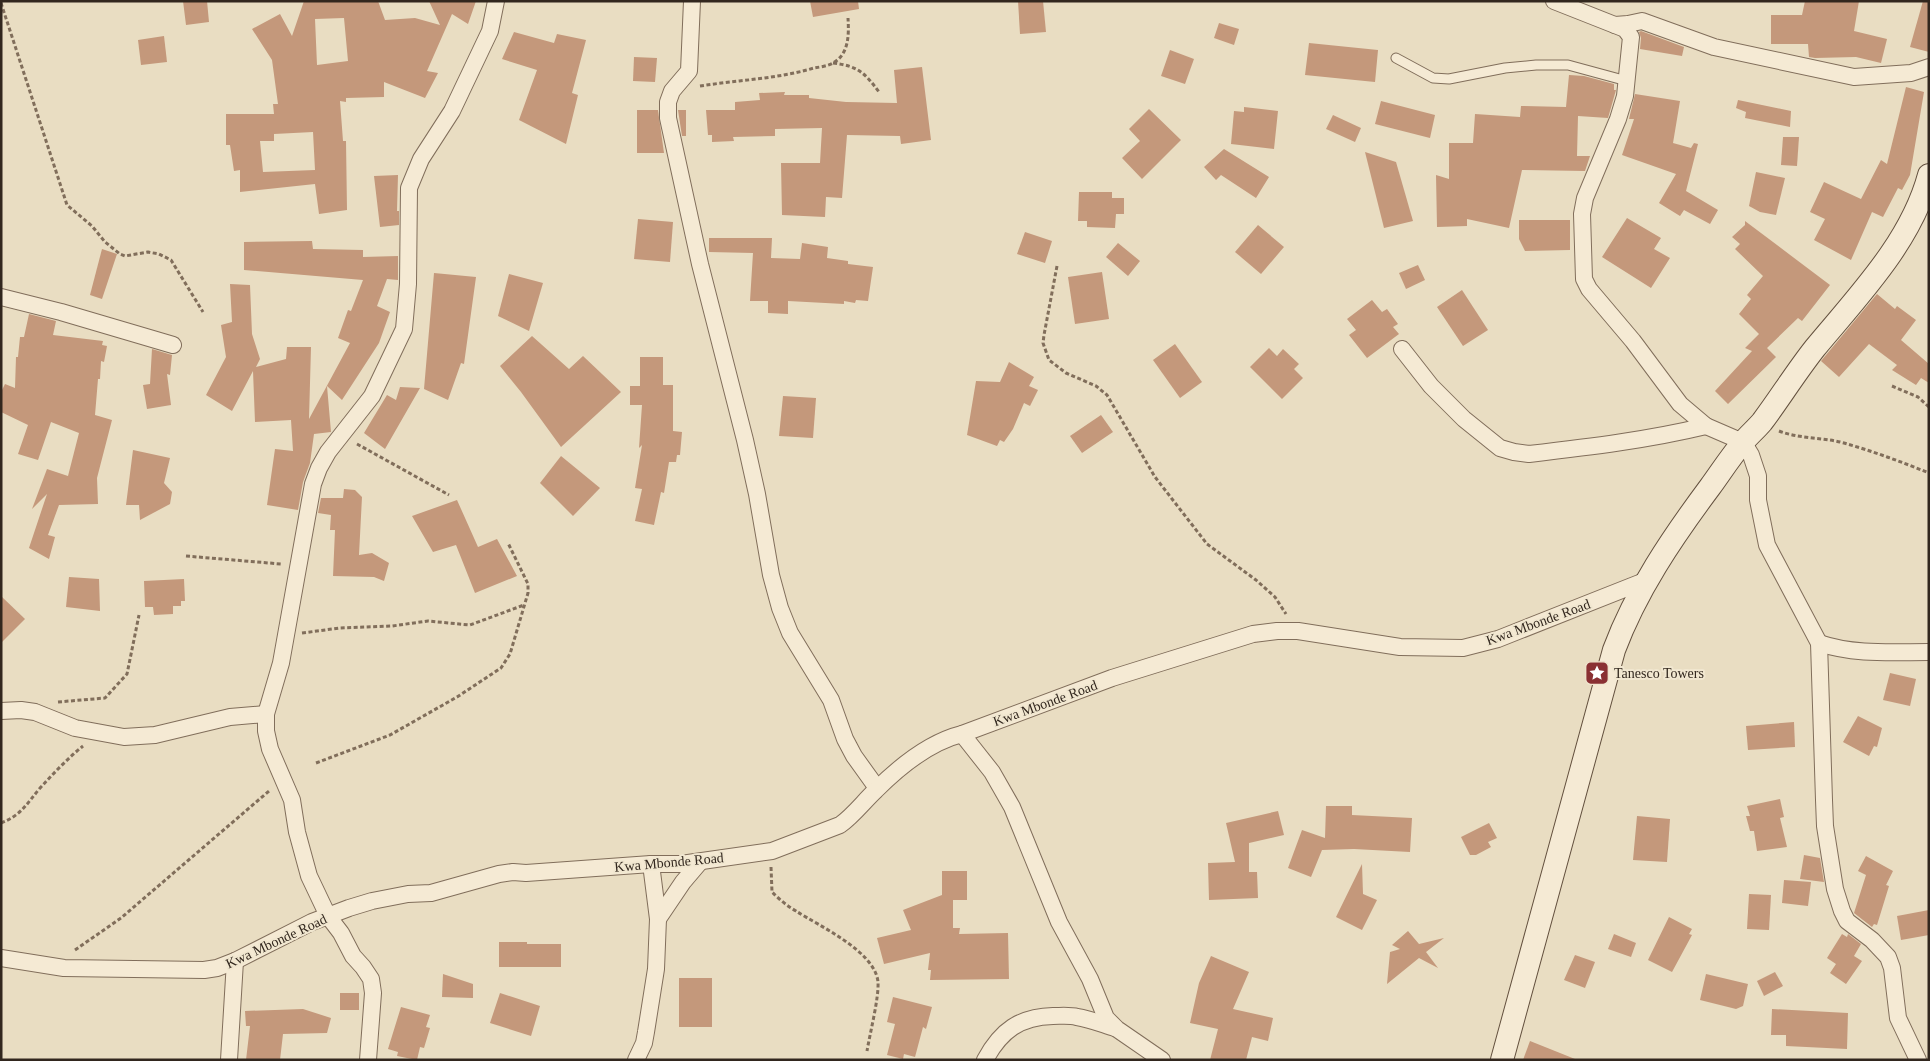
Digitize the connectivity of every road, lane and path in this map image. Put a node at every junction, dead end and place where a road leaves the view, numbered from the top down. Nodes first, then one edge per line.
1 (496, 1) edge
2 (692, 1) edge
3 (1554, 1) edge
4 (1, 3) edge
5 (848, 18) dead end
6 (1615, 25) junction
7 (1396, 58) dead end
8 (833, 63) junction
9 (1929, 67) edge
10 (1627, 81) junction
11 (672, 91) junction
12 (879, 92) dead end
13 (1929, 175) edge
14 (1057, 266) dead end
15 (1, 297) edge
16 (204, 312) dead end
17 (173, 345) dead end
18 (1402, 349) dead end
19 (1892, 386) dead end
20 (1929, 407) edge
21 (1760, 424) junction
22 (1706, 426) junction
23 (341, 435) junction
24 (1743, 442) junction
25 (1929, 473) edge
26 (449, 495) dead end
27 (508, 543) dead end
28 (186, 556) dead end
29 (299, 566) junction
30 (1647, 580) junction
31 (524, 604) junction
32 (139, 615) dead end
33 (1298, 632) junction
34 (286, 635) junction
35 (1819, 643) junction
36 (1929, 652) edge
37 (57, 702) dead end
38 (1, 711) edge
39 (266, 714) junction
40 (100, 734) junction
41 (962, 734) junction
42 (316, 763) dead end
43 (283, 780) junction
44 (877, 788) junction
45 (1, 823) edge
46 (772, 851) junction
47 (700, 862) junction
48 (651, 864) junction
49 (328, 916) junction
50 (658, 919) junction
51 (235, 962) junction
52 (5, 963) edge
53 (51, 968) junction
54 (1117, 1029) junction
55 (867, 1051) dead end
56 (229, 1060) edge
57 (368, 1060) edge
58 (636, 1060) edge
59 (985, 1060) edge
60 (1162, 1060) edge
61 (1502, 1060) edge
62 (1918, 1060) edge

1 - 23 street
2 - 11 street
3 - 6 street
4 - 16 path
5 - 8 path
6 - 9 street
6 - 10 street
7 - 10 lane
8 - 11 path
8 - 12 path
10 - 22 street
11 - 44 street
13 - 21 street
14 - 33 path
15 - 17 street
18 - 22 street
19 - 20 path
21 - 24 street
21 - 25 path
22 - 24 street
23 - 26 path
23 - 29 street
24 - 30 street
24 - 35 street
27 - 31 path
28 - 29 path
29 - 34 street
30 - 33 street, Kwa Mbonde Road
30 - 61 street
31 - 34 path
31 - 42 path
32 - 37 path
33 - 41 street, Kwa Mbonde Road
34 - 39 street
35 - 36 street
35 - 62 street
38 - 40 street
39 - 40 street
39 - 43 street
40 - 45 path
41 - 44 street, Kwa Mbonde Road
41 - 54 street
43 - 49 street
43 - 53 path
44 - 46 street, Kwa Mbonde Road
46 - 47 street, Kwa Mbonde Road
46 - 55 path
47 - 48 street, Kwa Mbonde Road
47 - 50 street
48 - 49 street, Kwa Mbonde Road
48 - 50 street
49 - 51 street, Kwa Mbonde Road
49 - 57 street
50 - 58 street
51 - 53 street, Kwa Mbonde Road
51 - 56 street
52 - 53 street, Kwa Mbonde Road
54 - 59 street
54 - 60 street

